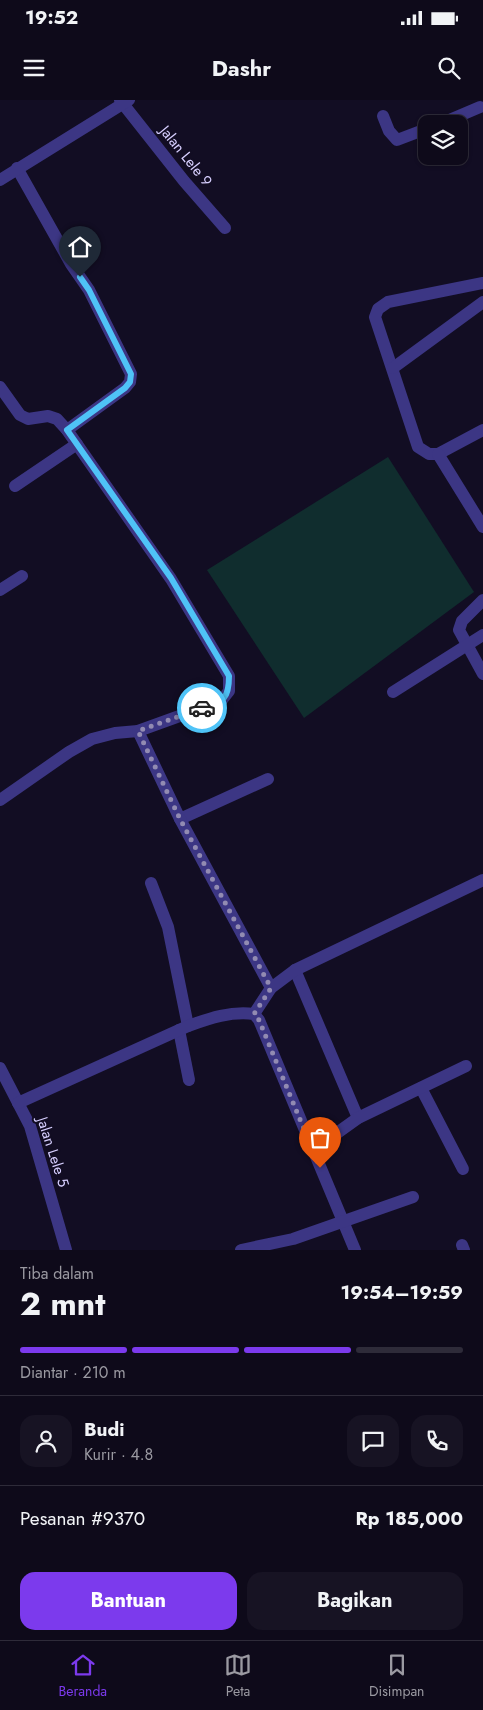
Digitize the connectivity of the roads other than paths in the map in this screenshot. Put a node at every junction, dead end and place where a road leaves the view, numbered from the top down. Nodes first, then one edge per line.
1 (124, 102) edge
2 (480, 108) edge
3 (462, 115) edge
4 (383, 116) dead end
5 (418, 132) edge
6 (17, 168) junction
7 (0, 180) edge
8 (225, 228) dead end
9 (483, 283) edge
10 (483, 302) edge
11 (393, 368) junction
12 (0, 387) edge
13 (67, 430) junction
14 (483, 430) edge
15 (77, 444) junction
16 (438, 454) junction
17 (15, 486) dead end
18 (483, 527) edge
19 (22, 576) dead end
20 (0, 590) edge
21 (483, 600) edge
22 (483, 634) edge
23 (467, 646) junction
24 (483, 674) edge
25 (393, 692) dead end
26 (138, 731) junction
27 (268, 779) dead end
28 (0, 800) edge
29 (180, 819) junction
30 (483, 880) edge
31 (151, 884) dead end
32 (295, 970) junction
33 (271, 988) junction
34 (254, 1014) junction
35 (184, 1028) junction
36 (466, 1066) dead end
37 (0, 1068) edge
38 (189, 1080) dead end
39 (421, 1088) junction
40 (12, 1091) junction
41 (0, 1096) edge
42 (18, 1103) junction
43 (358, 1118) junction
44 (312, 1151) junction
45 (463, 1169) dead end
46 (413, 1196) dead end
47 (343, 1221) junction
48 (66, 1250) edge
49 (241, 1250) edge
50 (355, 1250) edge

1 - 6 street
1 - 8 street, Jalan Lele 9
2 - 3 street
4 - 5 street
6 - 7 street
6 - 13 street
9 - 11 street
10 - 11 street
11 - 16 street
12 - 13 street
13 - 15 street
14 - 16 street
15 - 17 street
15 - 26 street
16 - 18 street
19 - 20 street
21 - 23 street
22 - 23 street
23 - 24 street
23 - 25 street
26 - 28 street
26 - 29 street
27 - 29 street
29 - 33 street
30 - 32 street
31 - 35 street
32 - 33 street
32 - 43 street
33 - 34 street
34 - 35 street
34 - 44 street
35 - 38 street
35 - 42 street
36 - 39 street
37 - 40 street, Jalan Lele 5
39 - 43 street
39 - 45 street
40 - 41 street
40 - 42 street, Jalan Lele 5
42 - 48 street, Jalan Lele 5
43 - 44 street
44 - 47 street
46 - 47 street
47 - 49 street
47 - 50 street

